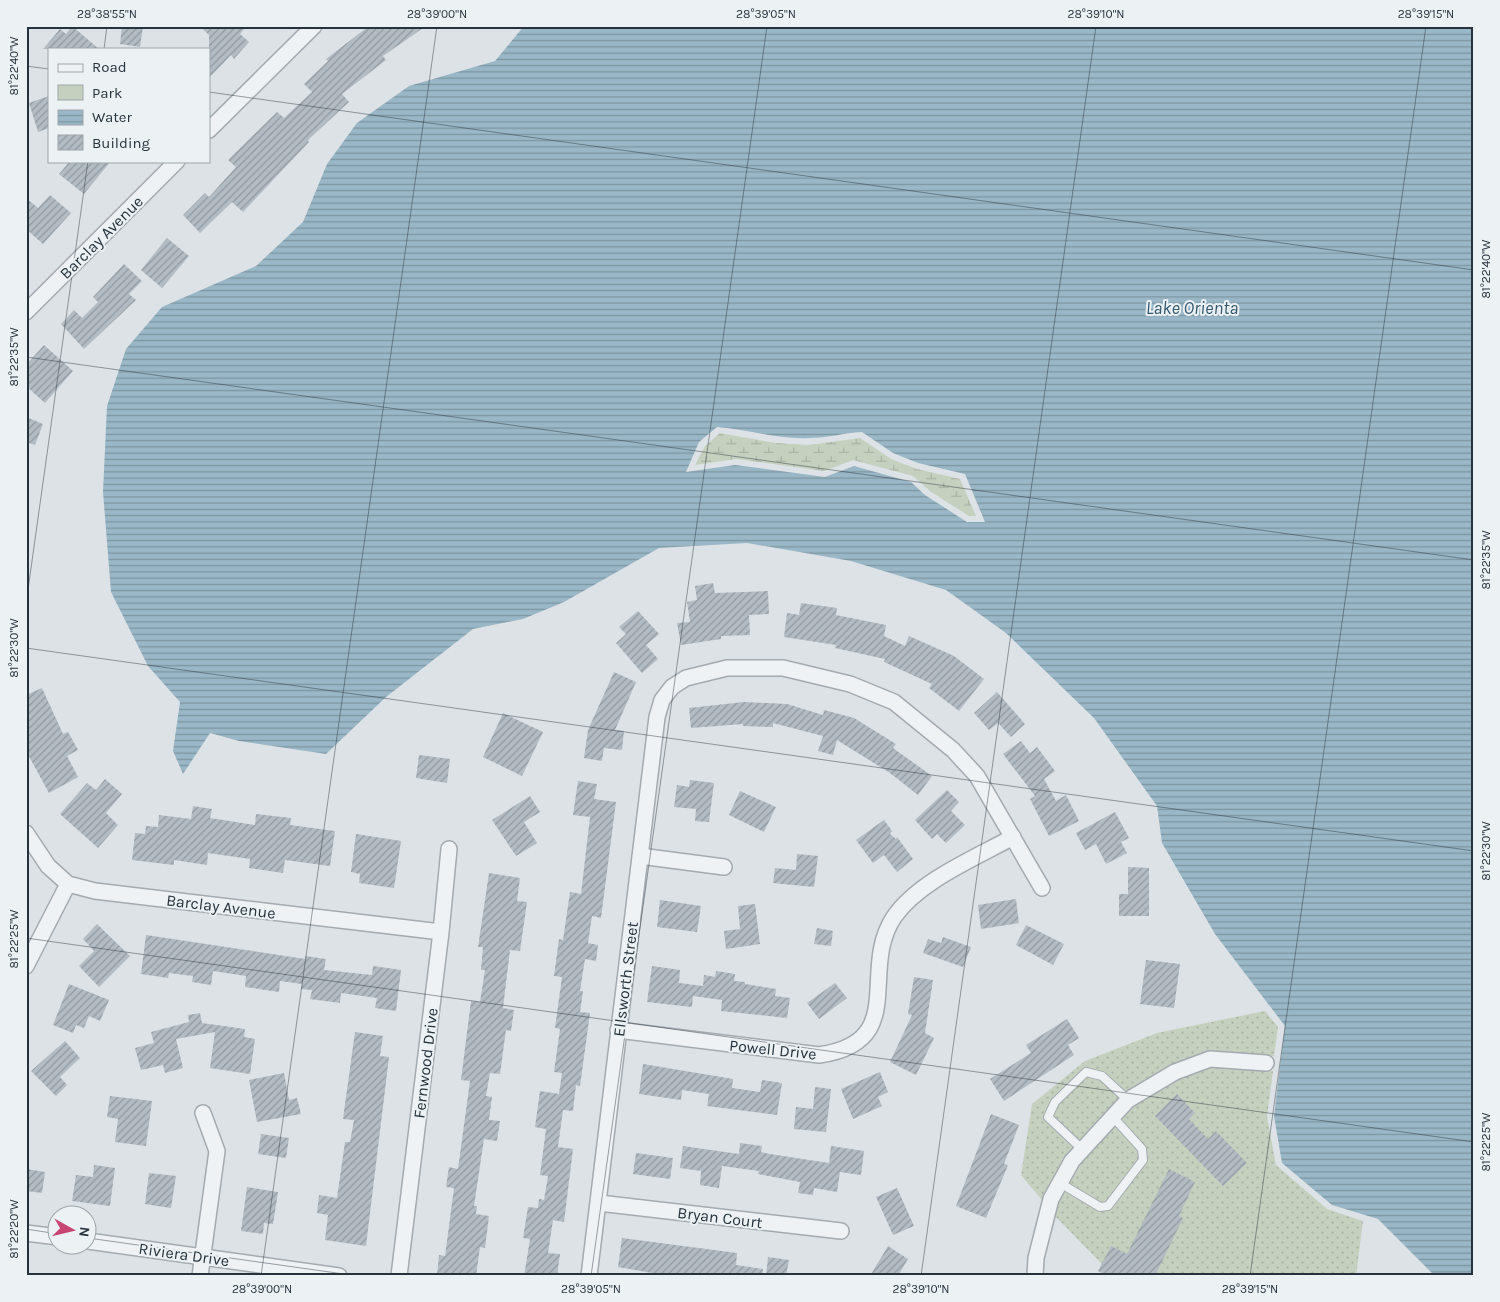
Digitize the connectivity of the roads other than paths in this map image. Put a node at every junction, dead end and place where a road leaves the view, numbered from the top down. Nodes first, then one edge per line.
1 (314, 26) edge
2 (210, 129) edge
3 (176, 162) edge
4 (26, 312) edge
5 (26, 833) edge
6 (1013, 838) junction
7 (448, 849) dead end
8 (640, 856) junction
9 (724, 867) dead end
10 (68, 884) junction
11 (1042, 888) dead end
12 (441, 932) junction
13 (26, 966) edge
14 (618, 1030) junction
15 (1266, 1063) dead end
16 (1128, 1100) junction
17 (203, 1113) dead end
18 (1113, 1116) junction
19 (1083, 1150) junction
20 (1060, 1183) junction
21 (599, 1203) junction
22 (841, 1231) dead end
23 (26, 1233) edge
24 (48, 1236) edge
25 (98, 1242) edge
26 (203, 1256) junction
27 (200, 1276) edge
28 (339, 1276) edge
29 (399, 1276) edge
30 (589, 1276) edge
31 (1035, 1276) edge

1 - 2 street
3 - 4 street, Barclay Avenue
5 - 10 street, Barclay Avenue
6 - 8 street, Ellsworth Street
6 - 11 street
6 - 14 street, Powell Drive
7 - 12 street, Fernwood Drive
8 - 9 street
8 - 14 street, Ellsworth Street
10 - 12 street, Barclay Avenue
10 - 13 street
12 - 29 street, Fernwood Drive
14 - 21 street, Ellsworth Street
15 - 16 street
16 - 18 street
16 - 19 lane
17 - 26 street
18 - 19 street
18 - 20 lane
19 - 20 street
20 - 31 street
21 - 22 street, Bryan Court
21 - 30 street, Ellsworth Street
23 - 24 street
25 - 26 street, Riviera Drive
26 - 27 street
26 - 28 street, Riviera Drive

